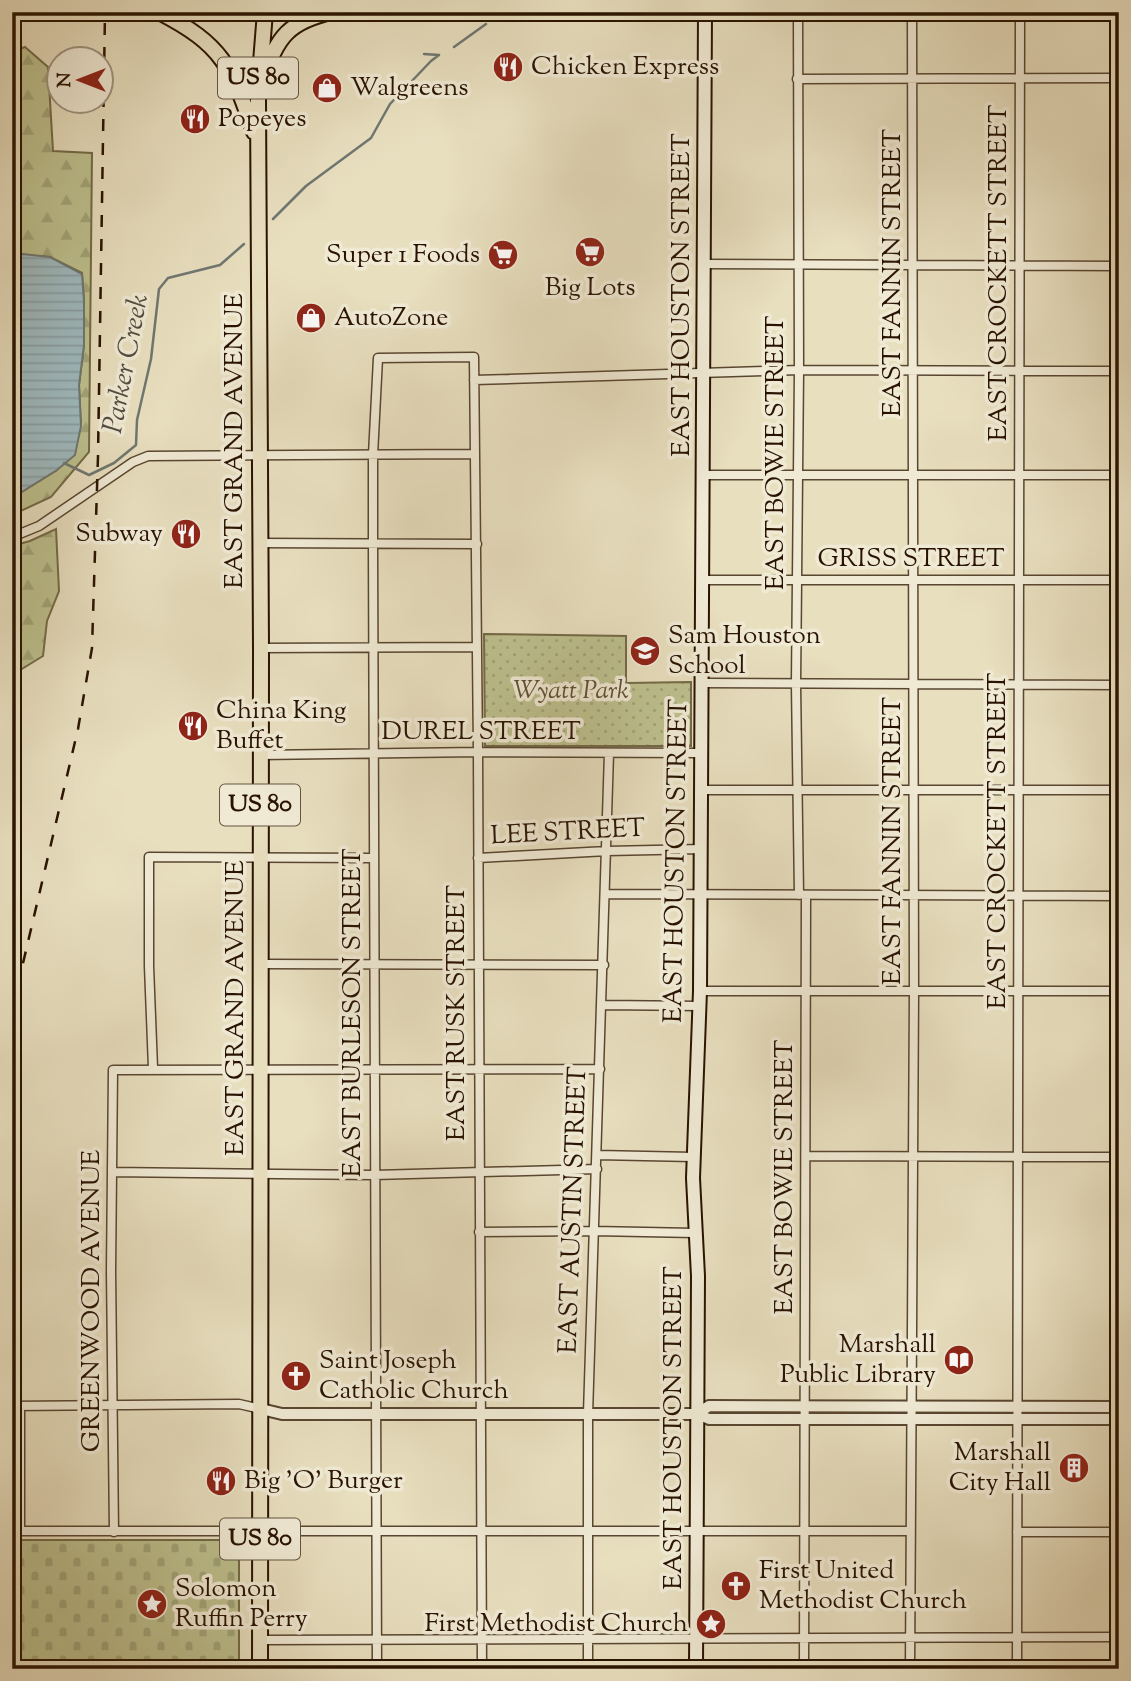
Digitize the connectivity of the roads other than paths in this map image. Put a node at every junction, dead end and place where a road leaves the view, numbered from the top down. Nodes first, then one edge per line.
1 (159, 12) edge
2 (265, 12) edge
3 (332, 12) edge
4 (705, 12) edge
5 (798, 12) edge
6 (912, 12) edge
7 (1020, 12) edge
8 (914, 78) junction
9 (1020, 78) junction
10 (1119, 78) edge
11 (797, 79) junction
12 (258, 100) junction
13 (258, 143) junction
14 (705, 264) junction
15 (799, 264) junction
16 (914, 265) junction
17 (1020, 265) junction
18 (1119, 266) edge
19 (378, 358) joint
20 (799, 370) junction
21 (914, 370) junction
22 (1019, 370) junction
23 (1119, 371) edge
24 (705, 374) junction
25 (474, 380) junction
26 (474, 454) junction
27 (260, 455) junction
28 (373, 455) junction
29 (704, 475) junction
30 (797, 475) junction
31 (914, 475) junction
32 (1019, 475) junction
33 (1119, 475) edge
34 (12, 537) edge
35 (260, 543) junction
36 (373, 543) junction
37 (477, 544) junction
38 (703, 580) junction
39 (796, 580) junction
40 (914, 580) junction
41 (1019, 580) junction
42 (1119, 580) edge
43 (477, 647) junction
44 (261, 648) junction
45 (374, 648) junction
46 (702, 683) junction
47 (796, 684) junction
48 (914, 684) junction
49 (1019, 685) junction
50 (1119, 685) edge
51 (373, 752) junction
52 (478, 752) junction
53 (609, 753) junction
54 (701, 753) junction
55 (260, 755) junction
56 (702, 790) junction
57 (797, 790) junction
58 (914, 790) junction
59 (1018, 790) junction
60 (1119, 790) edge
61 (702, 849) junction
62 (607, 851) junction
63 (261, 858) junction
64 (373, 858) junction
65 (478, 859) junction
66 (606, 894) junction
67 (701, 894) junction
68 (802, 895) junction
69 (914, 895) junction
70 (1018, 896) junction
71 (1119, 896) edge
72 (261, 964) junction
73 (374, 964) junction
74 (478, 964) junction
75 (604, 965) junction
76 (1119, 990) edge
77 (700, 991) junction
78 (806, 991) junction
79 (914, 991) junction
80 (1019, 991) junction
81 (603, 1005) junction
82 (700, 1006) junction
83 (153, 1068) junction
84 (261, 1069) junction
85 (373, 1069) junction
86 (600, 1069) junction
87 (478, 1070) junction
88 (597, 1155) junction
89 (806, 1156) junction
90 (912, 1156) junction
91 (693, 1157) junction
92 (1018, 1157) junction
93 (1119, 1157) edge
94 (597, 1169) junction
95 (112, 1172) junction
96 (479, 1173) junction
97 (261, 1174) junction
98 (374, 1175) junction
99 (594, 1231) junction
100 (479, 1232) junction
101 (695, 1233) junction
102 (113, 1404) junction
103 (805, 1405) junction
104 (911, 1405) junction
105 (1017, 1405) junction
106 (16, 1406) edge
107 (1119, 1406) edge
108 (261, 1409) junction
109 (376, 1414) junction
110 (481, 1414) junction
111 (589, 1414) junction
112 (697, 1414) junction
113 (805, 1418) junction
114 (911, 1419) junction
115 (1017, 1419) junction
116 (1119, 1419) edge
117 (16, 1531) edge
118 (805, 1531) junction
119 (910, 1531) junction
120 (114, 1532) junction
121 (260, 1532) junction
122 (376, 1532) junction
123 (481, 1532) junction
124 (588, 1532) junction
125 (697, 1532) junction
126 (1017, 1532) junction
127 (1119, 1532) edge
128 (696, 1637) junction
129 (804, 1637) junction
130 (910, 1637) junction
131 (1017, 1637) junction
132 (1119, 1637) edge
133 (588, 1638) junction
134 (377, 1639) junction
135 (482, 1639) junction
136 (260, 1640) junction
137 (260, 1669) edge
138 (377, 1669) edge
139 (482, 1669) edge
140 (588, 1669) edge
141 (696, 1669) edge
142 (804, 1669) edge
143 (910, 1669) edge
144 (1017, 1669) edge

1 - 13 highway
2 - 12 highway, EAST GRAND AVENUE / US 80
3 - 12 highway
4 - 14 main road, EAST HOUSTON STREET
5 - 11 street, EAST BOWIE STREET
6 - 8 street, EAST FANNIN STREET
7 - 9 street, EAST CROCKETT STREET
8 - 9 street
8 - 11 street
8 - 16 street, EAST FANNIN STREET
9 - 10 street
9 - 17 street, EAST CROCKETT STREET
11 - 15 street, EAST BOWIE STREET
12 - 13 highway, EAST GRAND AVENUE / US 80
13 - 27 highway, EAST GRAND AVENUE / US 80
14 - 15 street
14 - 24 main road, EAST HOUSTON STREET
15 - 16 street
15 - 20 street, EAST BOWIE STREET
16 - 17 street
16 - 21 street, EAST FANNIN STREET
17 - 18 street
17 - 22 street, EAST CROCKETT STREET
19 - 25 street, EAST RUSK STREET
19 - 28 street, EAST BURLESON STREET
20 - 21 street
20 - 24 street
20 - 30 street, EAST BOWIE STREET
21 - 22 street
21 - 31 street, EAST FANNIN STREET
22 - 23 street
22 - 32 street, EAST CROCKETT STREET
24 - 25 street
24 - 29 main road, EAST HOUSTON STREET
25 - 26 street, EAST RUSK STREET
26 - 28 street
26 - 37 street, EAST RUSK STREET
27 - 28 street
27 - 34 street
27 - 35 highway, EAST GRAND AVENUE / US 80
28 - 36 street, EAST BURLESON STREET
29 - 30 street
29 - 38 main road, EAST HOUSTON STREET
30 - 31 street
30 - 39 street, EAST BOWIE STREET
31 - 32 street
31 - 40 street, EAST FANNIN STREET
32 - 33 street
32 - 41 street, EAST CROCKETT STREET
35 - 36 street
35 - 44 highway, EAST GRAND AVENUE / US 80
36 - 37 street
36 - 45 street, EAST BURLESON STREET
37 - 43 street, EAST RUSK STREET
38 - 39 street, GRISS STREET
38 - 46 main road, EAST HOUSTON STREET
39 - 40 street, GRISS STREET
39 - 47 street, EAST BOWIE STREET
40 - 41 street, GRISS STREET
40 - 48 street, EAST FANNIN STREET
41 - 42 street, GRISS STREET
41 - 49 street, EAST CROCKETT STREET
43 - 45 street
43 - 52 street, EAST RUSK STREET
44 - 45 street
44 - 55 highway, EAST GRAND AVENUE / US 80
45 - 51 street, EAST BURLESON STREET
46 - 47 street
46 - 54 main road, EAST HOUSTON STREET
47 - 48 street
47 - 57 street, EAST BOWIE STREET
48 - 49 street
48 - 58 street, EAST FANNIN STREET
49 - 50 street
49 - 59 street, EAST CROCKETT STREET
51 - 52 street, DUREL STREET
51 - 55 street, DUREL STREET
51 - 64 street, EAST BURLESON STREET
52 - 53 street, DUREL STREET
52 - 65 street, EAST RUSK STREET
53 - 54 street, DUREL STREET
53 - 62 street, EAST AUSTIN STREET
54 - 56 main road, EAST HOUSTON STREET
55 - 63 highway, EAST GRAND AVENUE / US 80
56 - 57 street
56 - 61 main road, EAST HOUSTON STREET
57 - 58 street
57 - 68 street, EAST BOWIE STREET
58 - 59 street
58 - 69 street, EAST FANNIN STREET
59 - 60 street
59 - 70 street, EAST CROCKETT STREET
61 - 62 street, LEE STREET
61 - 67 main road, EAST HOUSTON STREET
62 - 65 street, LEE STREET
62 - 66 street, EAST AUSTIN STREET
63 - 64 street
63 - 72 highway, EAST GRAND AVENUE / US 80
63 - 83 street
64 - 73 street, EAST BURLESON STREET
65 - 74 street, EAST RUSK STREET
66 - 67 street
66 - 75 street, EAST AUSTIN STREET
67 - 68 street
67 - 77 main road, EAST HOUSTON STREET
68 - 69 street
68 - 78 street, EAST BOWIE STREET
69 - 70 street
69 - 79 street, EAST FANNIN STREET
70 - 71 street
70 - 80 street, EAST CROCKETT STREET
72 - 73 street
72 - 84 highway, EAST GRAND AVENUE / US 80
73 - 74 street
73 - 85 street, EAST BURLESON STREET
74 - 75 street
74 - 87 street, EAST RUSK STREET
75 - 81 street, EAST AUSTIN STREET
76 - 80 street
77 - 78 street
77 - 82 main road, EAST HOUSTON STREET
78 - 79 street
78 - 89 street, EAST BOWIE STREET
79 - 80 street
79 - 90 street, EAST FANNIN STREET
80 - 92 street, EAST CROCKETT STREET
81 - 82 street
81 - 86 street, EAST AUSTIN STREET
82 - 91 main road, EAST HOUSTON STREET
83 - 84 street
83 - 95 street, GREENWOOD AVENUE
84 - 85 street
84 - 97 highway, EAST GRAND AVENUE / US 80
85 - 87 street
85 - 98 street, EAST BURLESON STREET
86 - 87 street
86 - 88 street, EAST AUSTIN STREET
87 - 96 street, EAST RUSK STREET
88 - 91 street
88 - 94 street, EAST AUSTIN STREET
89 - 90 street
89 - 103 street, EAST BOWIE STREET
90 - 92 street
90 - 104 street, EAST FANNIN STREET
91 - 101 main road, EAST HOUSTON STREET
92 - 93 street
92 - 105 street, EAST CROCKETT STREET
94 - 96 street
94 - 99 street, EAST AUSTIN STREET
95 - 97 street
95 - 102 street, GREENWOOD AVENUE
96 - 98 street
96 - 100 street, EAST RUSK STREET
97 - 98 street
97 - 108 highway, EAST GRAND AVENUE / US 80
98 - 109 street, EAST BURLESON STREET
99 - 100 street
99 - 101 street
99 - 111 street, EAST AUSTIN STREET
100 - 110 street, EAST RUSK STREET
101 - 112 main road, EAST HOUSTON STREET
102 - 106 street
102 - 108 street
102 - 120 street, GREENWOOD AVENUE
103 - 104 street
103 - 112 street
103 - 113 street, EAST BOWIE STREET
104 - 105 street
104 - 114 street, EAST FANNIN STREET
105 - 107 street
105 - 115 street, EAST CROCKETT STREET
106 - 117 street
108 - 109 street
108 - 121 highway, EAST GRAND AVENUE / US 80
109 - 110 street
109 - 122 street, EAST BURLESON STREET
110 - 111 street
110 - 123 street, EAST RUSK STREET
111 - 112 street
111 - 124 street, EAST AUSTIN STREET
112 - 113 street
112 - 125 main road, EAST HOUSTON STREET
113 - 114 street
113 - 118 street, EAST BOWIE STREET
114 - 115 street
114 - 119 street, EAST FANNIN STREET
115 - 116 street
115 - 126 street, EAST CROCKETT STREET
117 - 120 street
118 - 119 street
118 - 125 street
118 - 129 street, EAST BOWIE STREET
119 - 130 street, EAST FANNIN STREET
120 - 121 street
121 - 122 street
121 - 136 highway, EAST GRAND AVENUE / US 80
122 - 123 street
122 - 134 street, EAST BURLESON STREET
123 - 124 street
123 - 135 street, EAST RUSK STREET
124 - 125 street
124 - 133 street, EAST AUSTIN STREET
125 - 128 main road, EAST HOUSTON STREET
126 - 127 street
126 - 131 street, EAST CROCKETT STREET
128 - 129 street
128 - 133 street
128 - 141 main road, EAST HOUSTON STREET
129 - 130 street
129 - 142 street, EAST BOWIE STREET
130 - 131 street
130 - 143 street, EAST FANNIN STREET
131 - 132 street
131 - 144 street, EAST CROCKETT STREET
133 - 135 street
133 - 140 street, EAST AUSTIN STREET
134 - 135 street
134 - 136 street
134 - 138 street, EAST BURLESON STREET
135 - 139 street, EAST RUSK STREET
136 - 137 highway, EAST GRAND AVENUE / US 80

